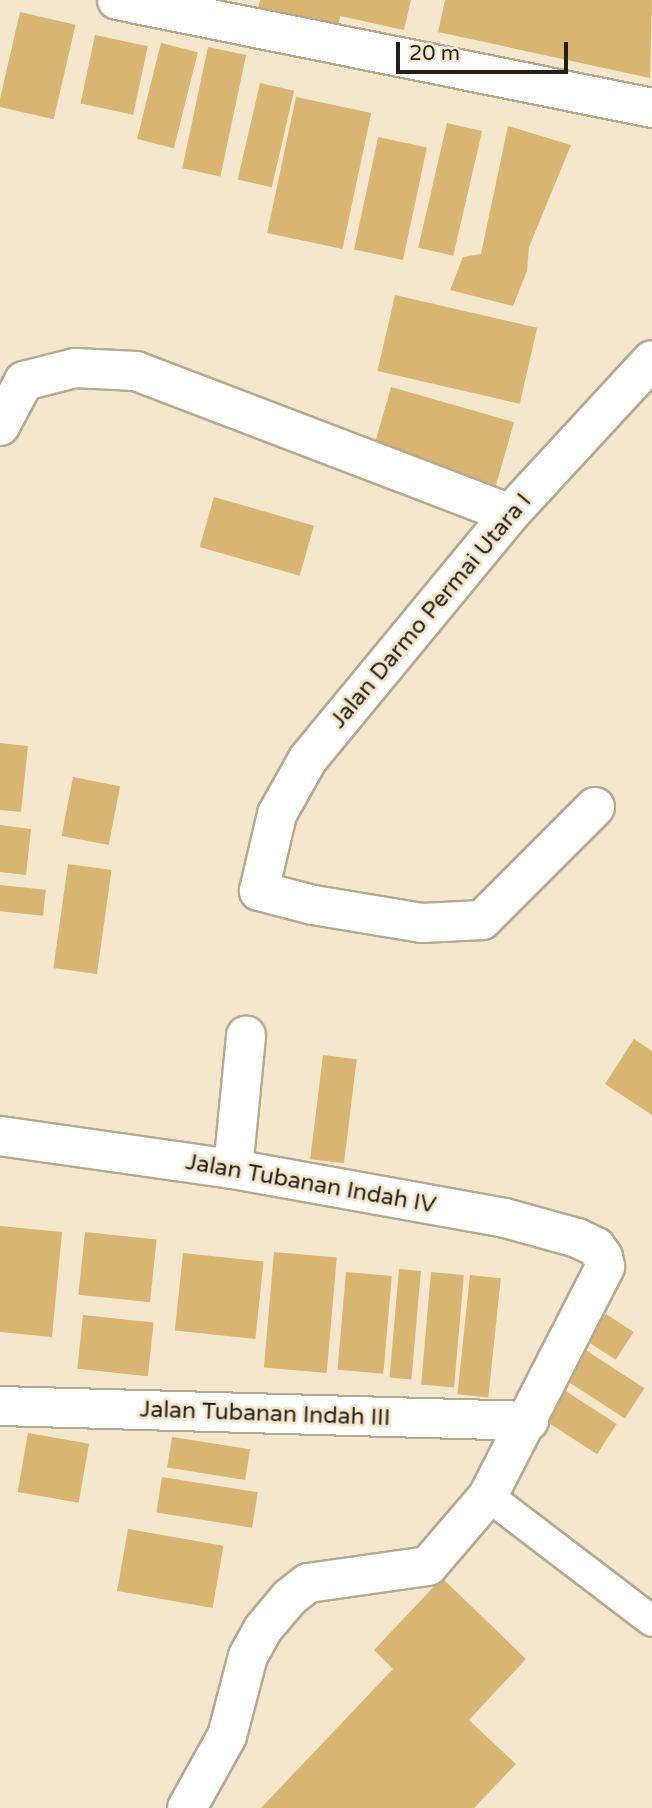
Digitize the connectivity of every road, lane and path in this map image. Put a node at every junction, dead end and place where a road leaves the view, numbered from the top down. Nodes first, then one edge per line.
1 (117, 0) edge
2 (652, 108) edge
3 (652, 360) edge
4 (0, 426) edge
5 (510, 513) junction
6 (595, 807) dead end
7 (246, 1035) dead end
8 (0, 1136) edge
9 (233, 1169) junction
10 (0, 1406) edge
11 (529, 1422) junction
12 (488, 1496) junction
13 (652, 1621) edge
14 (187, 1808) edge

1 - 2 street
3 - 5 street, Jalan Darmo Permai Utara I
4 - 5 street
5 - 6 street, Jalan Darmo Permai Utara I
7 - 9 street
8 - 9 street, Jalan Tubanan Indah IV
9 - 11 street, Jalan Tubanan Indah IV
10 - 11 street, Jalan Tubanan Indah III
11 - 12 street
12 - 13 lane
12 - 14 street

